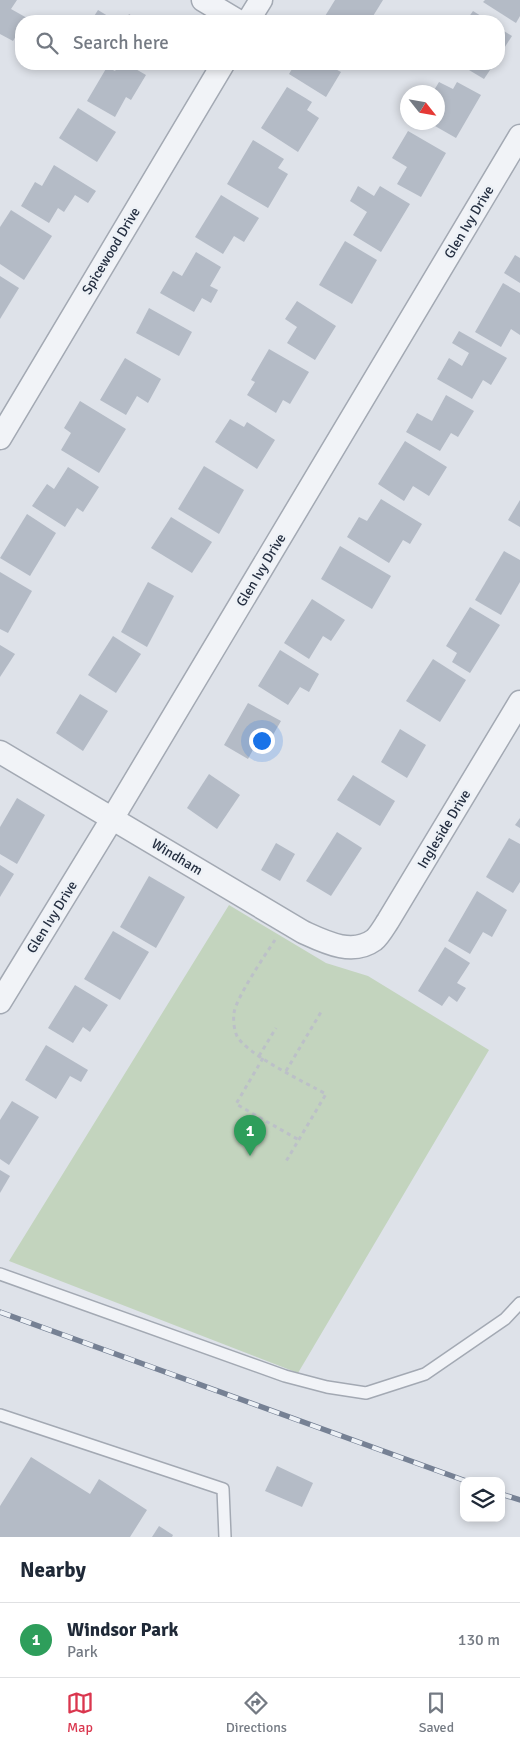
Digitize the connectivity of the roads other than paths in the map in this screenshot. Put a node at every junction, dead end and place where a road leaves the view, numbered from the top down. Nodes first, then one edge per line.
1 (203, 0) edge
2 (261, 0) edge
3 (228, 15) edge
4 (252, 15) edge
5 (219, 70) edge
6 (520, 136) edge
7 (0, 438) edge
8 (520, 702) edge
9 (0, 752) edge
10 (112, 819) junction
11 (359, 947) joint
12 (0, 1002) edge
13 (0, 1274) edge
14 (520, 1303) edge
15 (0, 1415) edge
16 (225, 1537) edge

1 - 3 street
2 - 4 street
5 - 7 street, Spicewood Drive
6 - 10 street, Glen Ivy Drive
8 - 11 street, Ingleside Drive
9 - 10 street, Windham
10 - 11 street, Windham
10 - 12 street, Glen Ivy Drive
13 - 14 lane
15 - 16 lane

